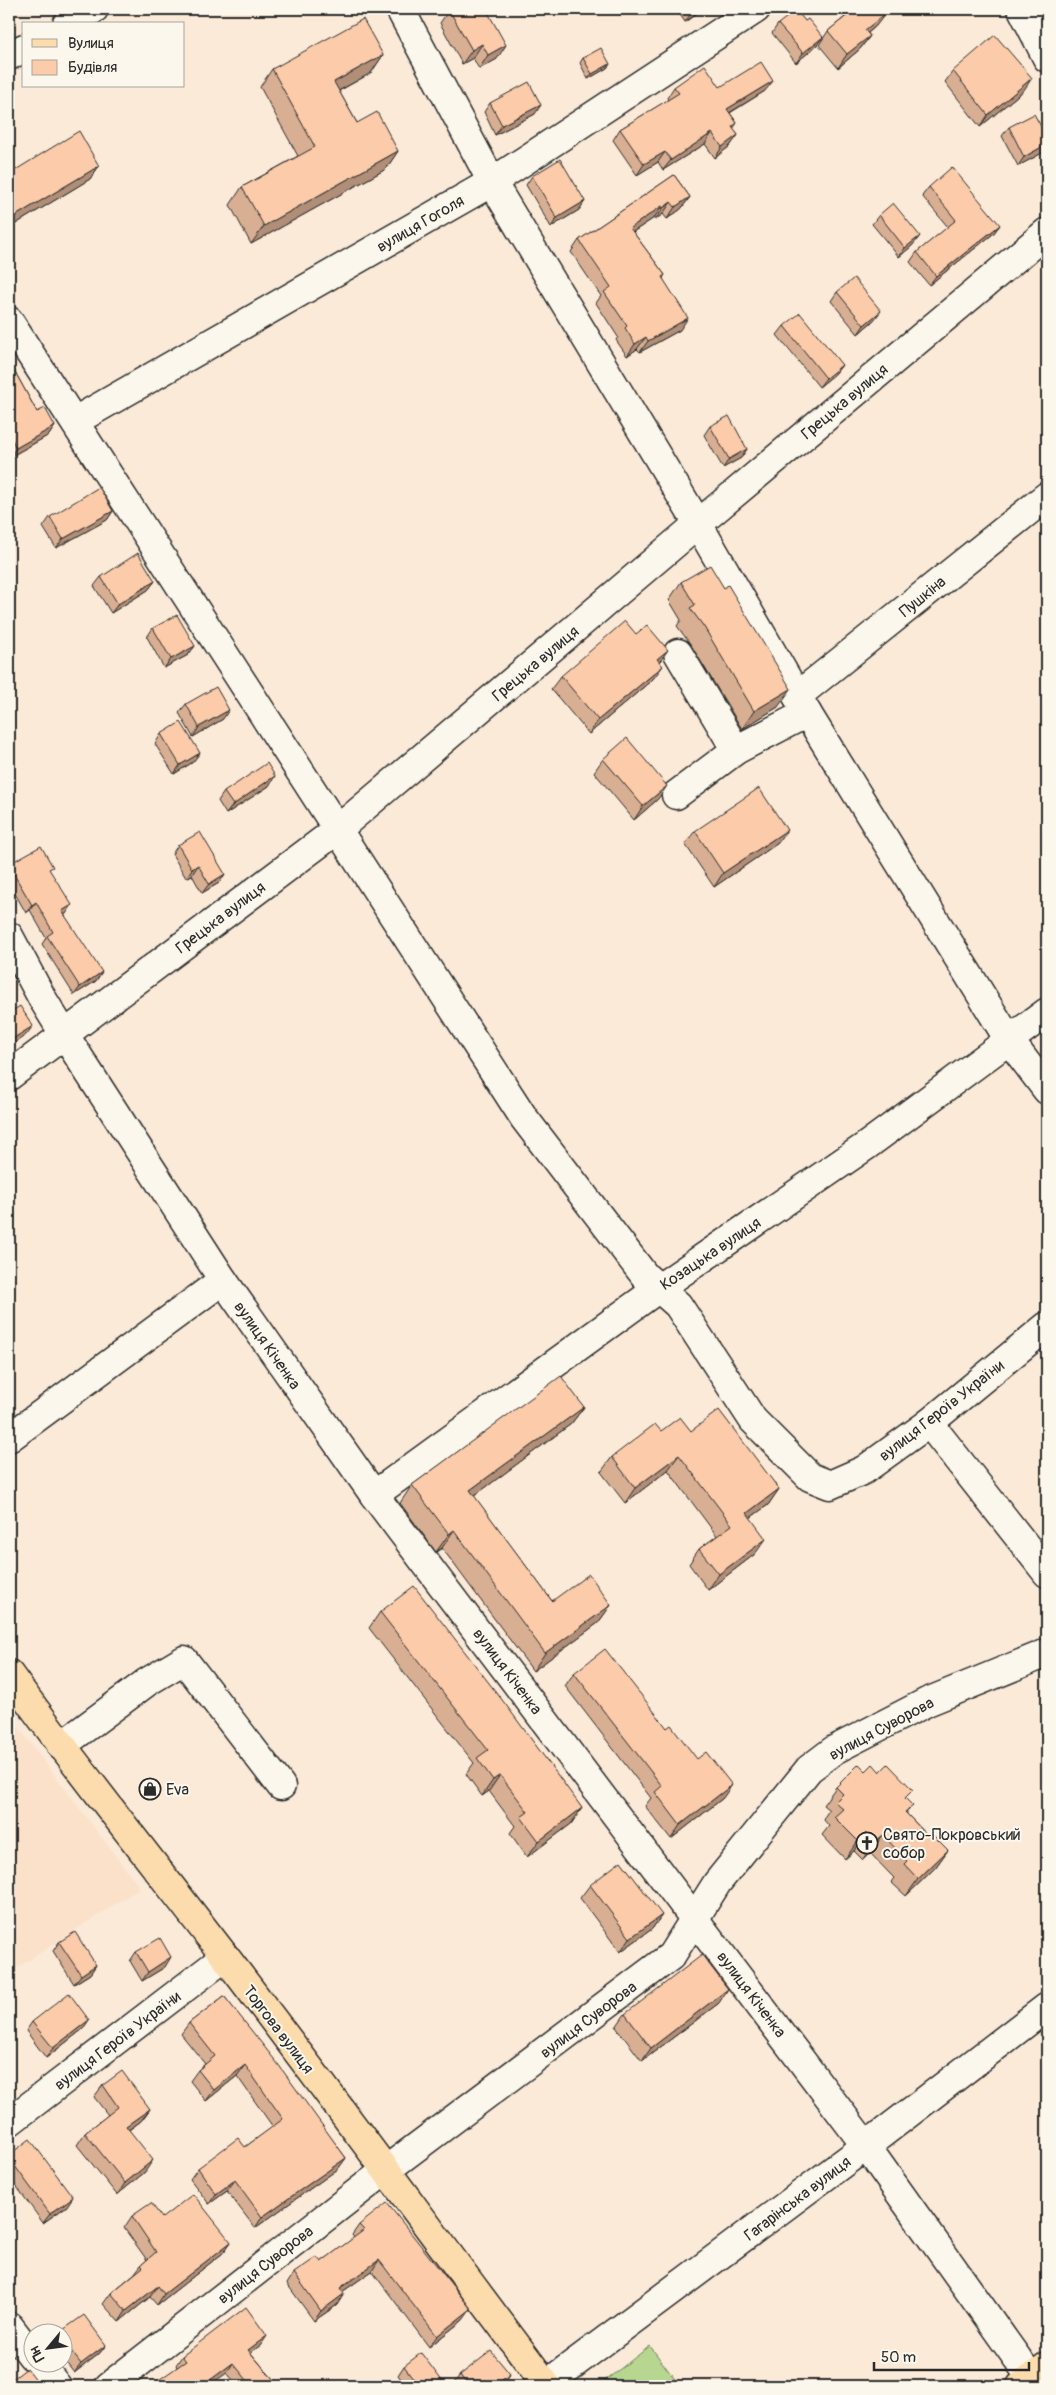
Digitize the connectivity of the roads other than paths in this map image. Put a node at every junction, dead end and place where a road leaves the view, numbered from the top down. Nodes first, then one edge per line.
1 (94, 9) edge
2 (400, 9) edge
3 (756, 9) edge
4 (1022, 9) edge
5 (71, 22) edge
6 (22, 49) edge
7 (9, 56) edge
8 (1047, 58) edge
9 (492, 182) junction
10 (1047, 232) edge
11 (9, 321) edge
12 (75, 421) junction
13 (1047, 496) edge
14 (698, 524) junction
15 (678, 653) dead end
16 (802, 704) junction
17 (736, 750) junction
18 (676, 795) dead end
19 (337, 830) junction
20 (9, 936) edge
21 (1047, 1012) edge
22 (64, 1034) junction
23 (1009, 1040) junction
24 (9, 1076) edge
25 (1047, 1090) edge
26 (223, 1280) junction
27 (659, 1288) junction
28 (1047, 1326) edge
29 (929, 1423) junction
30 (9, 1438) edge
31 (374, 1494) junction
32 (1047, 1572) edge
33 (1047, 1653) edge
34 (9, 1674) edge
35 (61, 1746) junction
36 (281, 1786) dead end
37 (694, 1918) junction
38 (226, 1957) junction
39 (1047, 2007) edge
40 (9, 2122) edge
41 (866, 2146) junction
42 (386, 2170) junction
43 (9, 2326) edge
44 (22, 2343) edge
45 (46, 2372) edge
46 (1034, 2379) edge
47 (57, 2386) edge
48 (109, 2386) edge
49 (545, 2386) edge

1 - 5 street
2 - 9 street
3 - 9 street, вулиця Гоголя
4 - 8 street
6 - 7 street
9 - 12 street, вулиця Гоголя
9 - 14 street
10 - 14 street, Грецька вулиця
11 - 12 street
12 - 19 street
13 - 16 street, Пушкіна
14 - 16 street
14 - 19 street, Грецька вулиця
15 - 17 street
16 - 17 street, Пушкіна
16 - 23 street
17 - 18 street, Пушкіна
19 - 22 street, Грецька вулиця
19 - 27 street
20 - 22 street, вулиця Кіченка
21 - 23 street, Козацька вулиця
22 - 24 street, Грецька вулиця
22 - 26 street, вулиця Кіченка
23 - 25 street
23 - 27 street, Козацька вулиця
26 - 30 street
26 - 31 street, вулиця Кіченка
27 - 29 street, вулиця Героїв України
27 - 31 street, Козацька вулиця
28 - 29 street, вулиця Героїв України
29 - 32 street
31 - 37 street, вулиця Кіченка
33 - 37 street, вулиця Суворова
34 - 35 main road, Торгова вулиця
35 - 36 street
35 - 38 main road, Торгова вулиця
37 - 41 street, вулиця Кіченка
37 - 42 street, вулиця Суворова
38 - 40 street, вулиця Героїв України
38 - 42 main road, Торгова вулиця
39 - 41 street, Гагарінська вулиця
41 - 46 street, вулиця Кіченка
41 - 49 street, Гагарінська вулиця
42 - 48 street, вулиця Суворова
42 - 49 main road, Торгова вулиця
43 - 44 street
45 - 47 street

